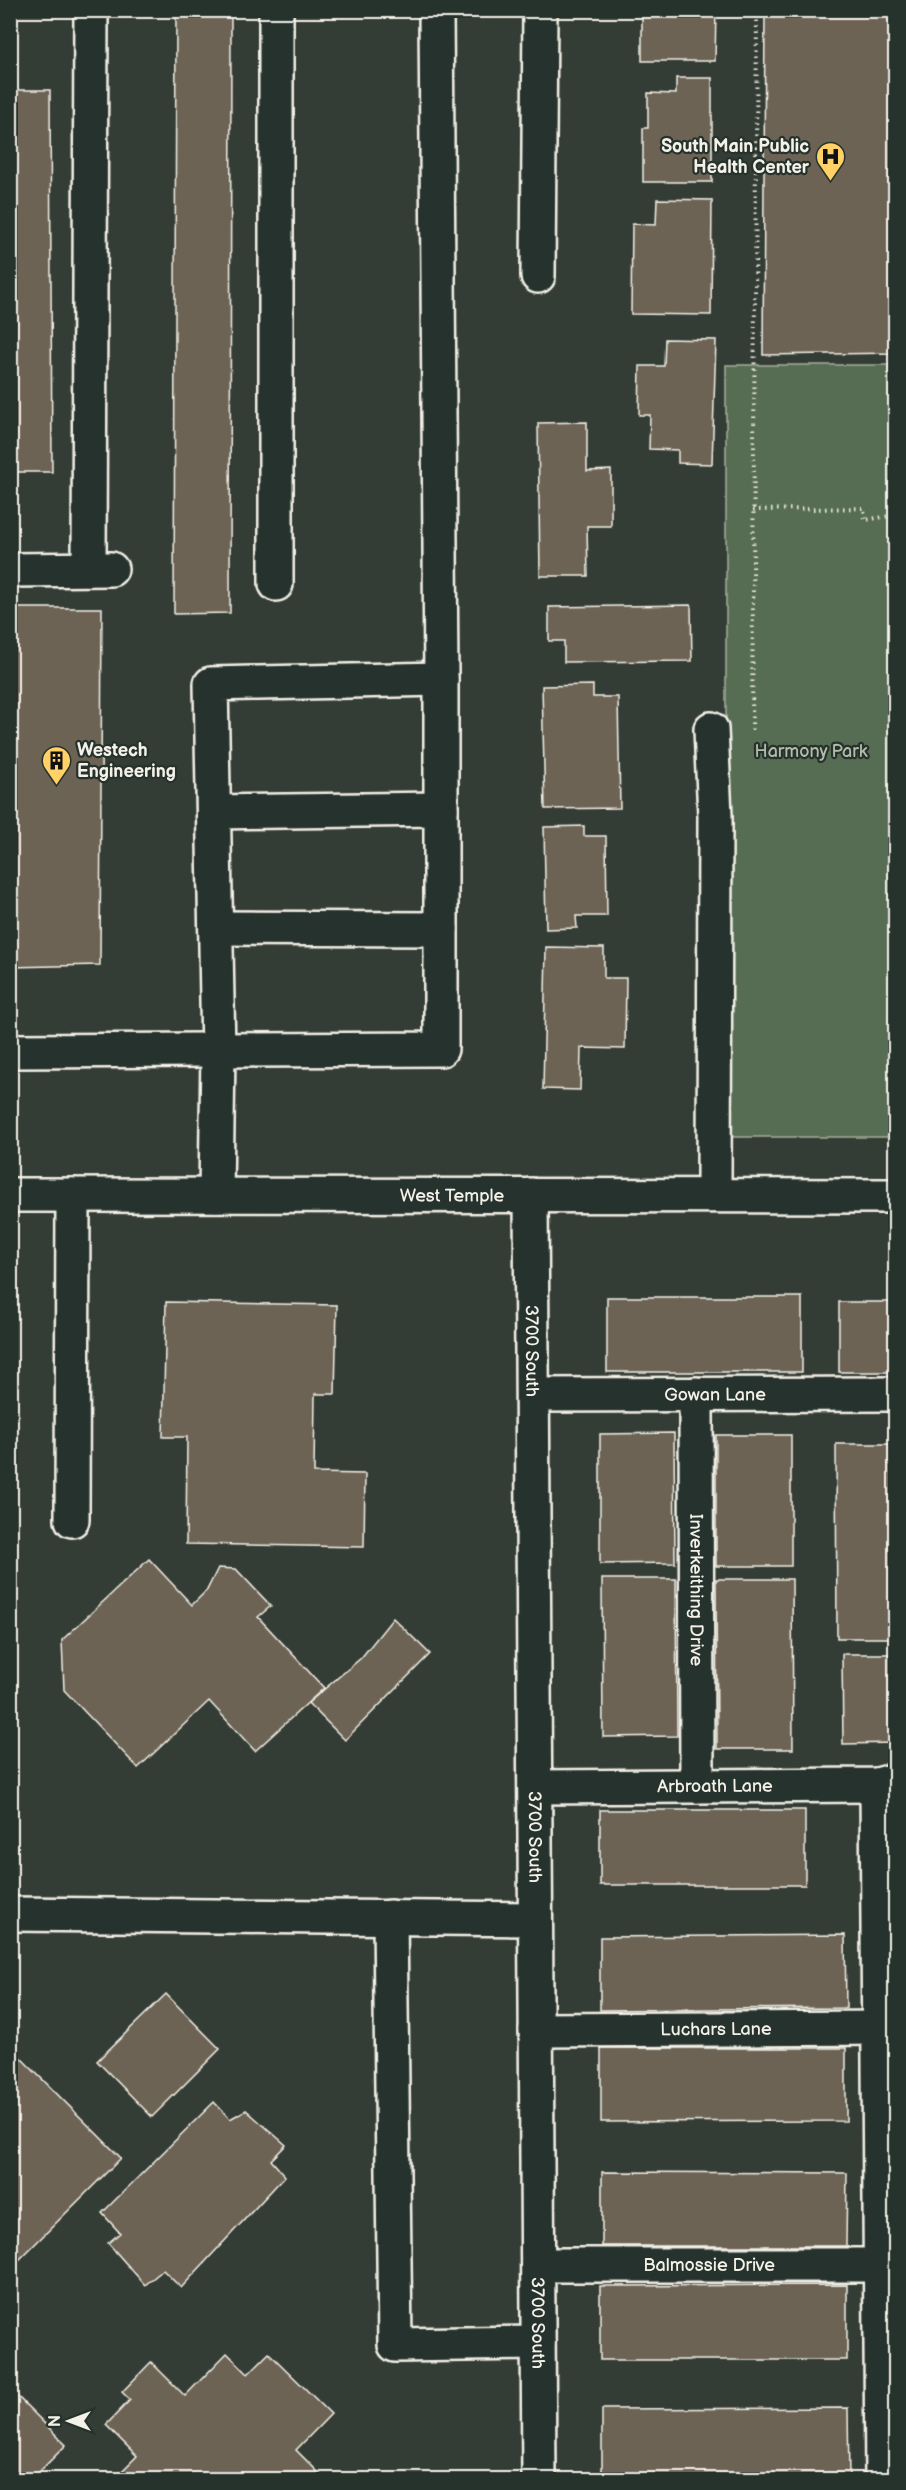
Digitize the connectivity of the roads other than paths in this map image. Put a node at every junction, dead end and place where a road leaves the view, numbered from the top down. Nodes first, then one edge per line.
1 (91, 10) edge
2 (276, 10) edge
3 (436, 10) edge
4 (540, 10) edge
5 (538, 276) dead end
6 (10, 570) edge
7 (276, 584) dead end
8 (441, 679) junction
9 (711, 729) dead end
10 (441, 809) junction
11 (213, 812) junction
12 (216, 928) junction
13 (441, 929) junction
14 (10, 1051) edge
15 (218, 1052) junction
16 (73, 1195) junction
17 (216, 1195) junction
18 (531, 1195) junction
19 (714, 1195) junction
20 (10, 1196) edge
21 (896, 1196) edge
22 (696, 1394) junction
23 (896, 1394) edge
24 (533, 1395) junction
25 (72, 1520) dead end
26 (886, 1783) edge
27 (697, 1786) junction
28 (535, 1787) junction
29 (10, 1914) edge
30 (390, 1917) junction
31 (536, 1919) junction
32 (887, 2029) edge
33 (536, 2030) junction
34 (538, 2265) junction
35 (888, 2265) edge
36 (538, 2343) junction
37 (539, 2480) edge
38 (882, 2480) edge

1 - 6 street
2 - 7 street
3 - 8 street
4 - 5 street
8 - 10 street
8 - 11 street
9 - 19 street
10 - 11 street
10 - 13 street
11 - 12 street
12 - 13 street
12 - 15 street
13 - 15 street
14 - 15 street
15 - 17 street
16 - 17 street, West Temple
16 - 20 street, West Temple
16 - 25 street
17 - 18 street, West Temple
18 - 19 street, West Temple
18 - 24 street, 3700 South
19 - 21 street, West Temple
22 - 23 street, Gowan Lane
22 - 24 street, Gowan Lane
22 - 27 street, Inverkeithing Drive
24 - 28 street, 3700 South
26 - 27 street, Arbroath Lane
26 - 32 street
27 - 28 street, Arbroath Lane
28 - 31 street, 3700 South
29 - 30 street
30 - 31 street
30 - 36 street
31 - 33 street, 3700 South
32 - 33 street, Luchars Lane
32 - 35 street
33 - 34 street, 3700 South
34 - 35 street, Balmossie Drive
34 - 36 street, 3700 South
35 - 38 street
36 - 37 street, 3700 South

